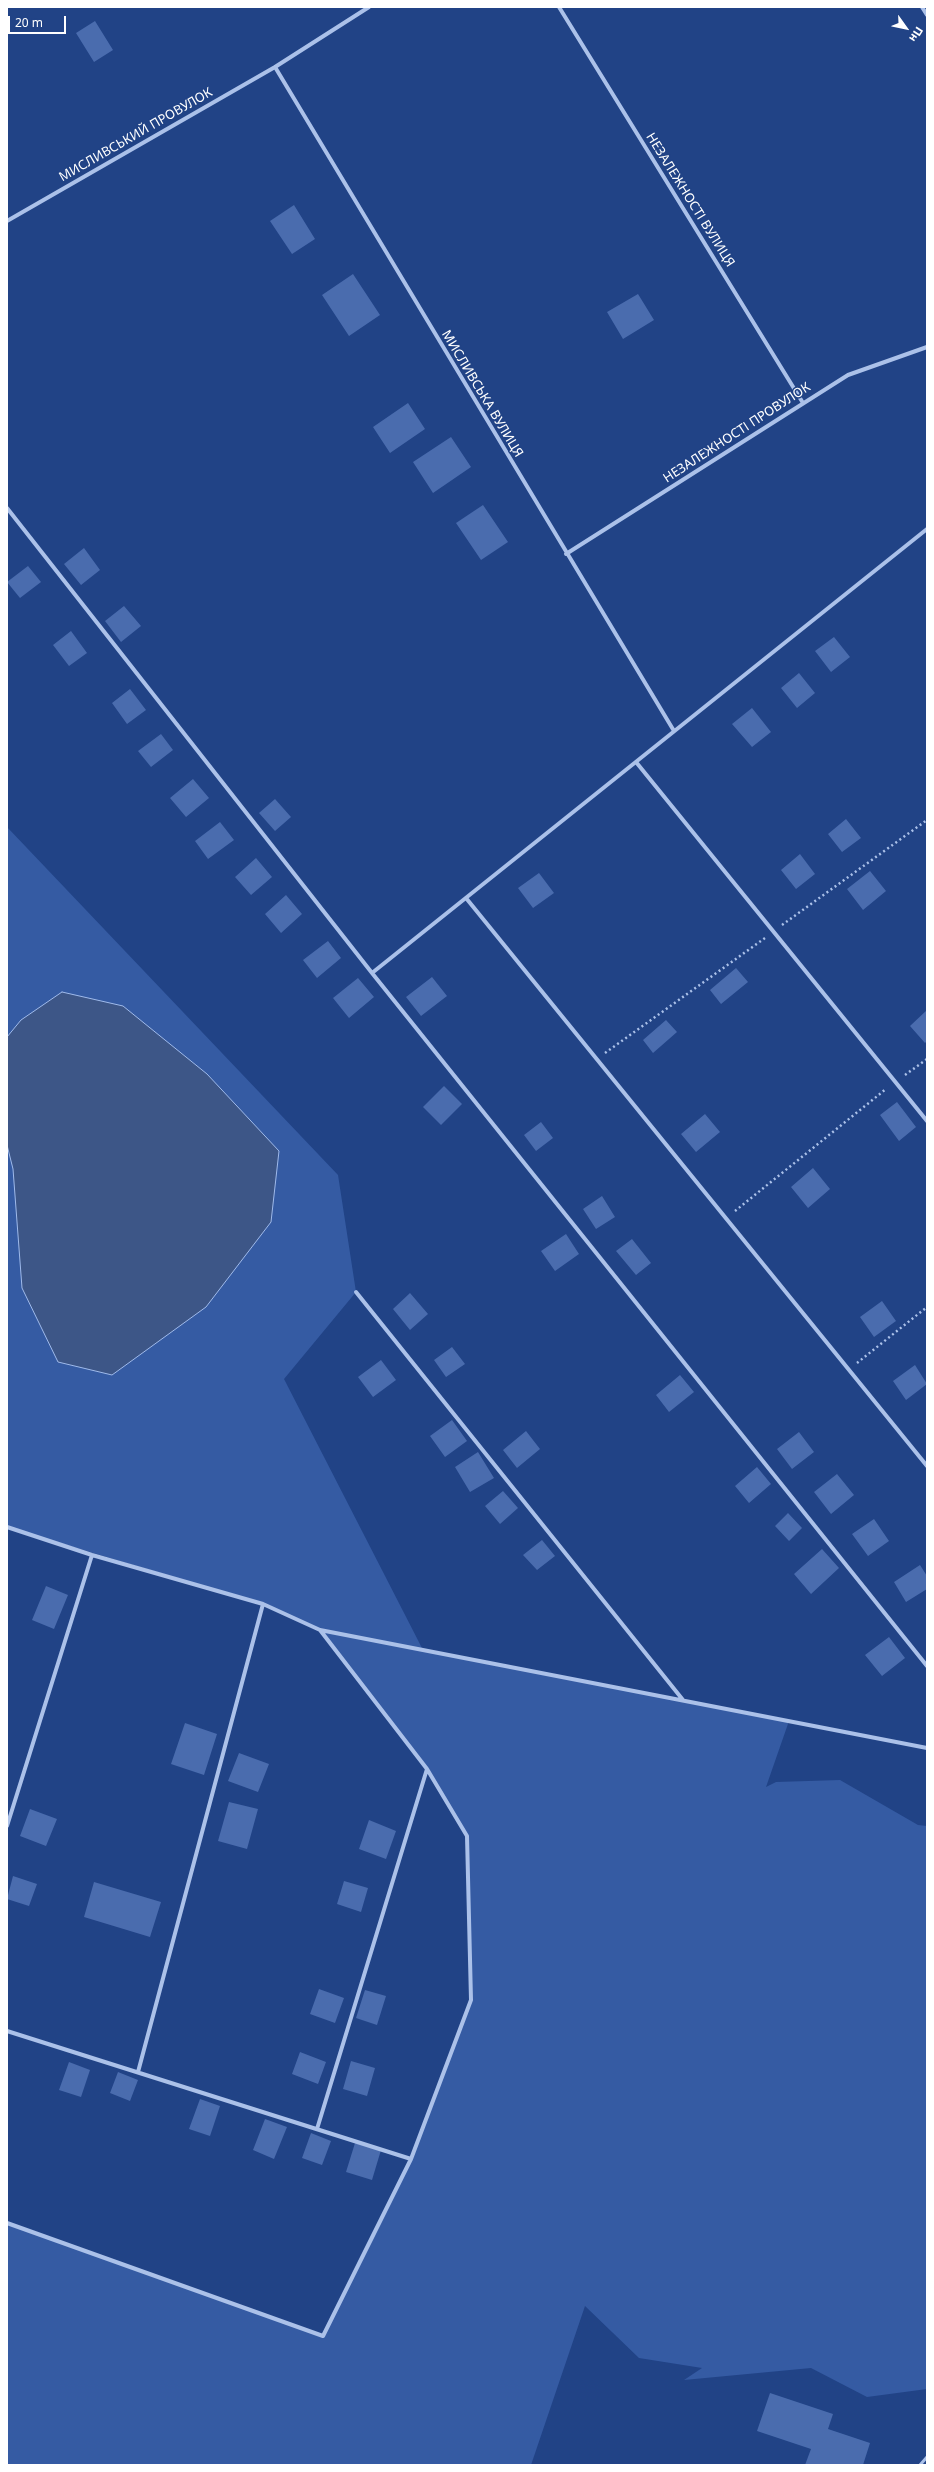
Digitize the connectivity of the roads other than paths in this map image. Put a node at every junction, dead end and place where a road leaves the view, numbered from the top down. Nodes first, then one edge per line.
1 (369, 7) edge
2 (560, 7) edge
3 (922, 7) edge
4 (927, 16) edge
5 (275, 67) junction
6 (7, 221) edge
7 (927, 347) edge
8 (803, 402) junction
9 (7, 508) edge
10 (927, 530) edge
11 (566, 554) junction
12 (674, 732) junction
13 (636, 762) junction
14 (466, 898) junction
15 (372, 973) junction
16 (927, 1121) edge
17 (356, 1292) dead end
18 (927, 1466) edge
19 (7, 1527) edge
20 (92, 1555) junction
21 (263, 1604) junction
22 (320, 1630) junction
23 (927, 1666) edge
24 (683, 1700) junction
25 (927, 1748) edge
26 (427, 1769) junction
27 (7, 1826) edge
28 (7, 2031) edge
29 (138, 2072) junction
30 (318, 2129) junction
31 (411, 2159) junction
32 (7, 2224) edge
33 (927, 2457) edge
34 (920, 2465) edge

1 - 5 street, МИСЛИВСЬКИЙ ПРОВУЛОК
2 - 8 street, НЕЗАЛЕЖНОСТІ ВУЛИЦЯ
3 - 4 street
5 - 6 street, МИСЛИВСЬКИЙ ПРОВУЛОК
5 - 11 street, МИСЛИВСЬКА ВУЛИЦЯ
7 - 8 street, НЕЗАЛЕЖНОСТІ ПРОВУЛОК
8 - 11 street, НЕЗАЛЕЖНОСТІ ПРОВУЛОК
9 - 15 street
10 - 12 street
11 - 12 street, МИСЛИВСЬКА ВУЛИЦЯ
12 - 13 street
13 - 14 street
13 - 16 street
14 - 15 street
14 - 18 street
15 - 23 street
17 - 24 street
19 - 20 street
20 - 21 street
20 - 27 street
21 - 22 street
21 - 29 street
22 - 24 street
22 - 26 street
24 - 25 street
26 - 30 street
26 - 31 street
28 - 29 street
29 - 30 street
30 - 31 street
31 - 32 street
33 - 34 lane

